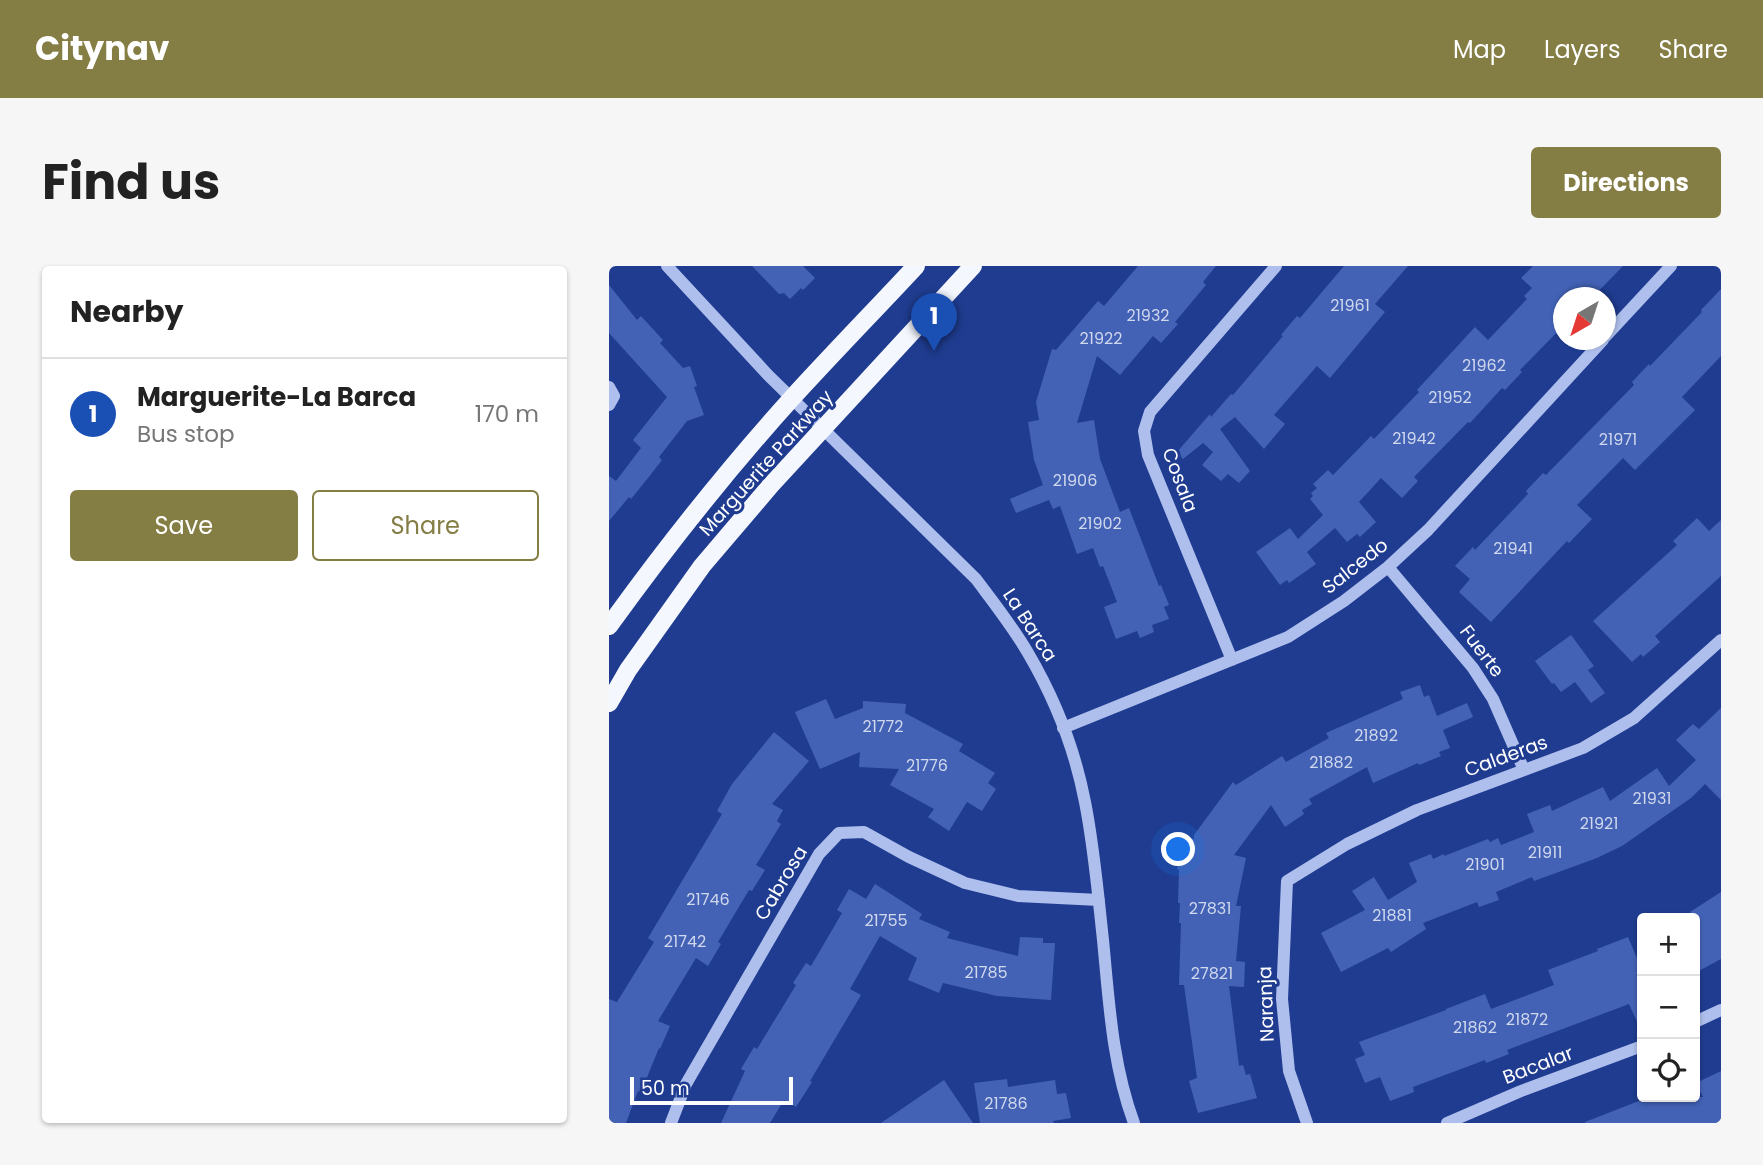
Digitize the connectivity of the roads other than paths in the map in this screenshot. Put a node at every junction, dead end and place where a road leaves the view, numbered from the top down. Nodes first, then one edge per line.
1 (667, 266) edge
2 (916, 266) edge
3 (973, 266) edge
4 (1276, 266) edge
5 (1671, 266) edge
6 (1616, 325) edge
7 (1593, 350) edge
8 (792, 398) junction
9 (824, 429) junction
10 (1388, 567) junction
11 (609, 626) edge
12 (1721, 640) edge
13 (1233, 660) junction
14 (609, 703) edge
15 (1063, 728) junction
16 (1524, 770) junction
17 (1287, 881) joint
18 (1099, 900) junction
19 (1721, 1010) edge
20 (1700, 1020) edge
21 (1637, 1048) edge
22 (671, 1123) edge
23 (1134, 1123) edge
24 (1307, 1123) edge
25 (1447, 1123) edge

1 - 8 street, La Barca
2 - 8 main road, Marguerite Parkway
3 - 9 main road, Marguerite Parkway
4 - 13 street, Cosala
5 - 6 street, Salcedo
7 - 10 street, Salcedo
8 - 9 street, La Barca
8 - 11 main road, Marguerite Parkway
9 - 14 main road, Marguerite Parkway
9 - 15 street, La Barca
10 - 13 street, Salcedo
10 - 16 street, Fuerte
12 - 16 street, Calderas
13 - 15 street, Salcedo
15 - 18 street, La Barca
16 - 17 street, Calderas
17 - 24 street, Naranja
18 - 22 street, Cabrosa
18 - 23 street, La Barca
19 - 20 street
21 - 25 street, Bacalar

